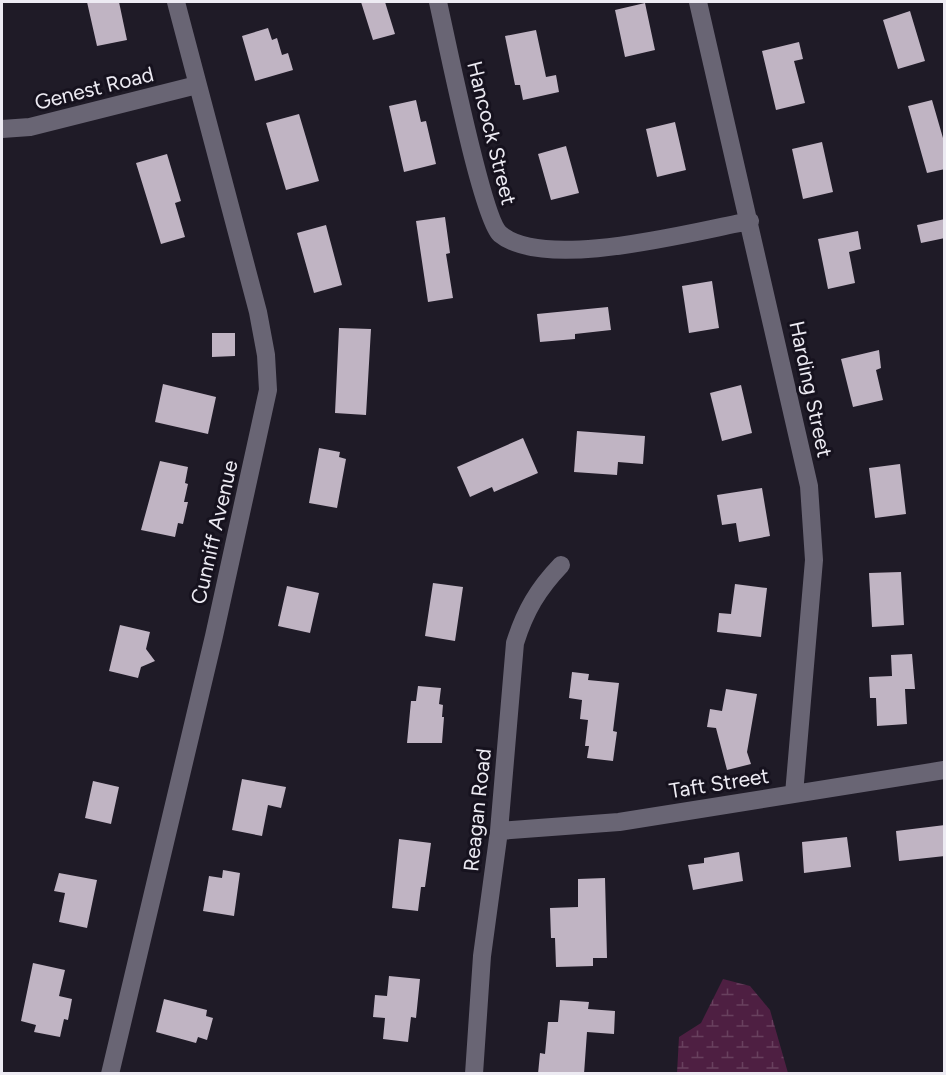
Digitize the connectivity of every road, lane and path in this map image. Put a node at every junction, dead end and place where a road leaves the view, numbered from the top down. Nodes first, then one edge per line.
1 (176, 2) edge
2 (438, 2) edge
3 (698, 2) edge
4 (197, 85) junction
5 (2, 129) edge
6 (750, 221) junction
7 (561, 565) dead end
8 (945, 770) edge
9 (794, 794) junction
10 (499, 831) junction
11 (110, 1074) edge
12 (474, 1074) edge

1 - 4 street, Cunniff Avenue
2 - 6 street, Hancock Street
3 - 6 street, Harding Street
4 - 5 street, Genest Road
4 - 11 street, Cunniff Avenue
6 - 9 street, Harding Street
7 - 10 street, Reagan Road
8 - 9 street, Taft Street
9 - 10 street, Taft Street
10 - 12 street, Reagan Road

